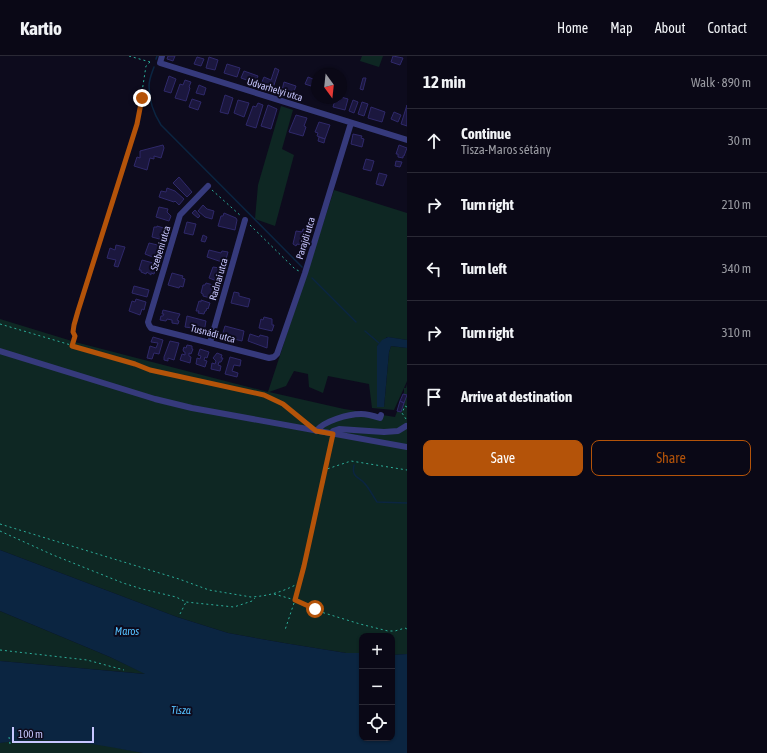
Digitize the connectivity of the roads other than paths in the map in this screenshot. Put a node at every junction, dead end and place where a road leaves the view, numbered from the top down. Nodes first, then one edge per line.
1 (162, 56) edge
2 (351, 123) junction
3 (407, 140) edge
4 (208, 186) road end
5 (245, 220) road end
6 (149, 325) joint
7 (210, 343) junction
8 (0, 351) edge
9 (274, 357) joint
10 (381, 415) dead end
11 (406, 426) edge
12 (316, 431) junction
13 (333, 434) junction
14 (407, 447) edge

1 - 2 street, Udvarhelyi utca
2 - 3 street, Udvarhelyi utca
2 - 9 street, Parajdi utca
4 - 6 street, Szebeni utca
5 - 7 street, Radnai utca
6 - 7 street, Tusnádi utca
7 - 9 street, Tusnádi utca
8 - 12 street
10 - 12 street
11 - 13 street
12 - 13 street
13 - 14 street

